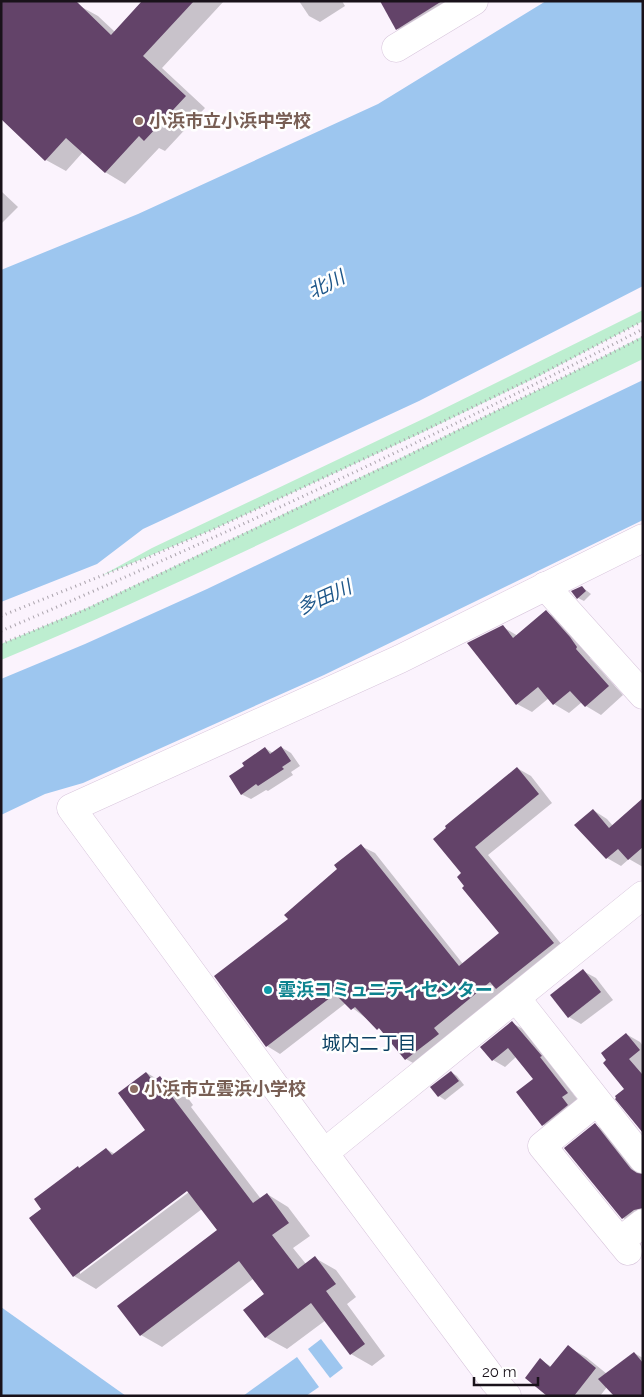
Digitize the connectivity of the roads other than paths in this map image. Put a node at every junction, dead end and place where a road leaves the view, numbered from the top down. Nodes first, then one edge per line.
1 (474, 1) edge
2 (396, 48) dead end
3 (643, 538) edge
4 (545, 586) junction
5 (643, 695) edge
6 (643, 895) edge
7 (516, 998) junction
8 (596, 1102) junction
9 (324, 1154) junction
10 (643, 1159) edge
11 (643, 1223) edge
12 (507, 1396) edge

1 - 2 street
3 - 4 street
4 - 5 street
4 - 9 street
6 - 7 street
7 - 8 street
7 - 9 street
8 - 10 street
8 - 11 street
9 - 12 street

